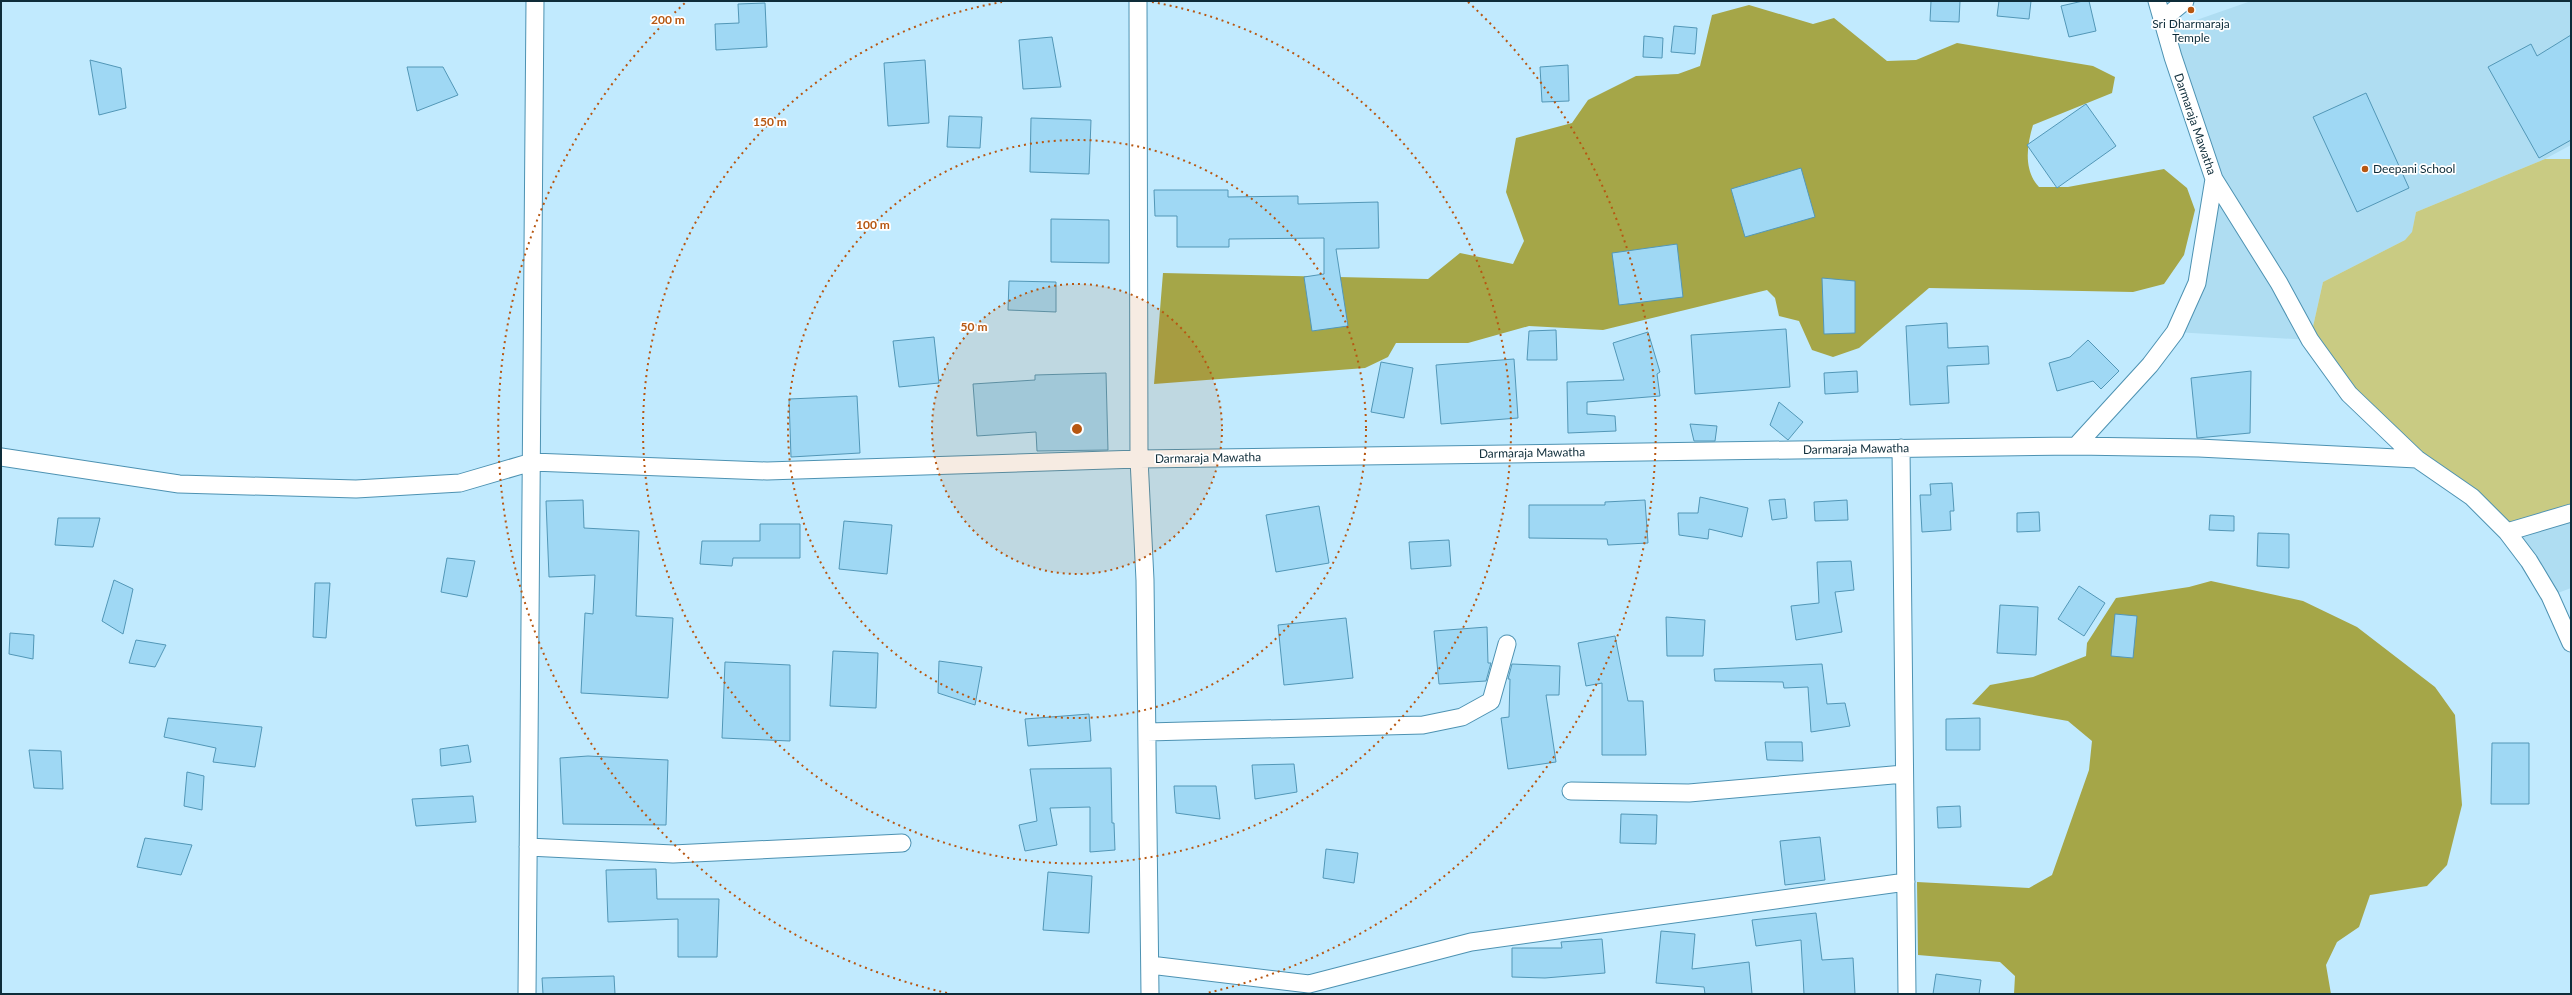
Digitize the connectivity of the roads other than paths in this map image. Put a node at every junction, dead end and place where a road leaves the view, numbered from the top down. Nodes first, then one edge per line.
1 (535, 1) edge
2 (1138, 1) edge
3 (2157, 1) edge
4 (2185, 1) edge
5 (2162, 20) junction
6 (2214, 179) junction
7 (2076, 446) junction
8 (1901, 448) junction
9 (1, 457) edge
10 (1139, 459) junction
11 (2417, 459) junction
12 (532, 462) junction
13 (2571, 513) edge
14 (2507, 532) junction
15 (2571, 643) edge
16 (1507, 644) dead end
17 (1147, 732) junction
18 (1904, 774) junction
19 (1571, 791) dead end
20 (902, 843) dead end
21 (528, 848) junction
22 (1906, 882) junction
23 (1150, 965) junction
24 (526, 994) edge
25 (1150, 994) edge
26 (1907, 994) edge

1 - 12 street
2 - 10 street
3 - 5 street, Darmaraja Mawatha
4 - 5 street
5 - 6 street, Darmaraja Mawatha
6 - 7 street, Darmaraja Mawatha
6 - 11 street
7 - 8 street, Darmaraja Mawatha
7 - 11 street
8 - 10 street, Darmaraja Mawatha
8 - 18 street
9 - 12 street, Darmaraja Mawatha
10 - 12 street, Darmaraja Mawatha
10 - 17 street
11 - 14 street
12 - 21 street
13 - 14 street
14 - 15 street
16 - 17 street
17 - 23 street
18 - 19 street
18 - 22 street
20 - 21 street
21 - 24 street
22 - 23 street
22 - 26 street
23 - 25 street

